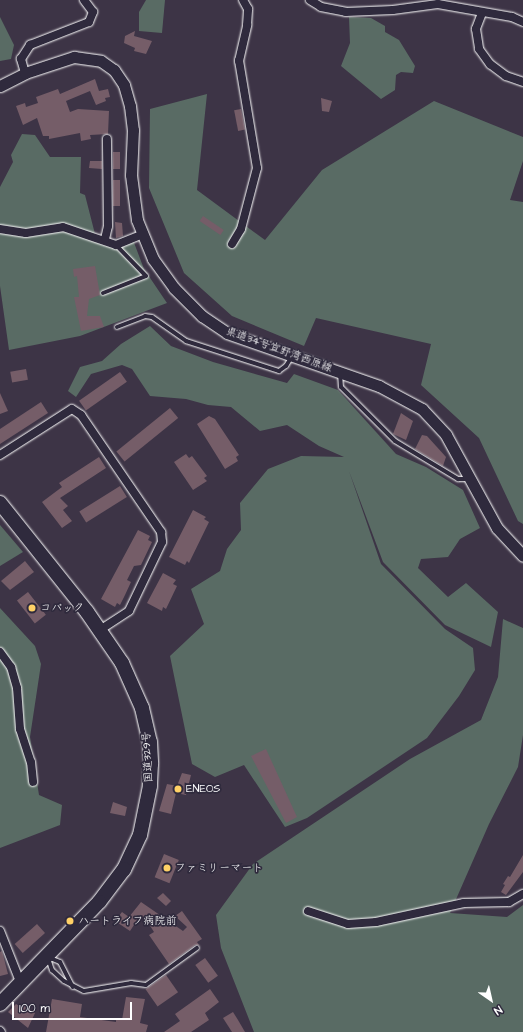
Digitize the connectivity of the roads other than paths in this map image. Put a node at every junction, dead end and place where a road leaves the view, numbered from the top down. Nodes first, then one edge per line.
1 (84, 0) edge
2 (244, 0) edge
3 (310, 0) edge
4 (482, 13) junction
5 (523, 22) edge
6 (25, 73) junction
7 (523, 82) edge
8 (0, 86) edge
9 (107, 139) dead end
10 (4, 230) edge
11 (141, 235) junction
12 (105, 240) junction
13 (232, 244) dead end
14 (116, 245) junction
15 (103, 294) dead end
16 (117, 327) dead end
17 (292, 355) junction
18 (340, 372) junction
19 (0, 455) edge
20 (471, 480) junction
21 (0, 503) edge
22 (523, 556) edge
23 (100, 630) junction
24 (0, 652) edge
25 (33, 782) dead end
26 (523, 894) edge
27 (308, 911) dead end
28 (0, 931) edge
29 (197, 948) dead end
30 (48, 957) junction
31 (21, 984) junction
32 (73, 987) junction
33 (0, 1004) edge

1 - 6 street
2 - 13 street
3 - 4 street
4 - 5 street
4 - 7 street
6 - 8 main road, 県道34号宜野湾西原線
6 - 11 main road, 県道34号宜野湾西原線
9 - 12 street
10 - 12 street
11 - 14 street
11 - 17 main road, 県道34号宜野湾西原線
12 - 14 street
14 - 15 lane
16 - 17 lane
17 - 18 main road, 県道34号宜野湾西原線
18 - 20 main road, 県道34号宜野湾西原線
18 - 20 lane
19 - 23 street
20 - 22 main road, 県道34号宜野湾西原線
21 - 23 highway, 国道329号
23 - 30 highway, 国道329号
24 - 25 street
26 - 27 street
28 - 31 street
29 - 32 lane
30 - 31 highway, 国道329号
30 - 32 lane
30 - 32 lane
31 - 33 highway, 国道329号

